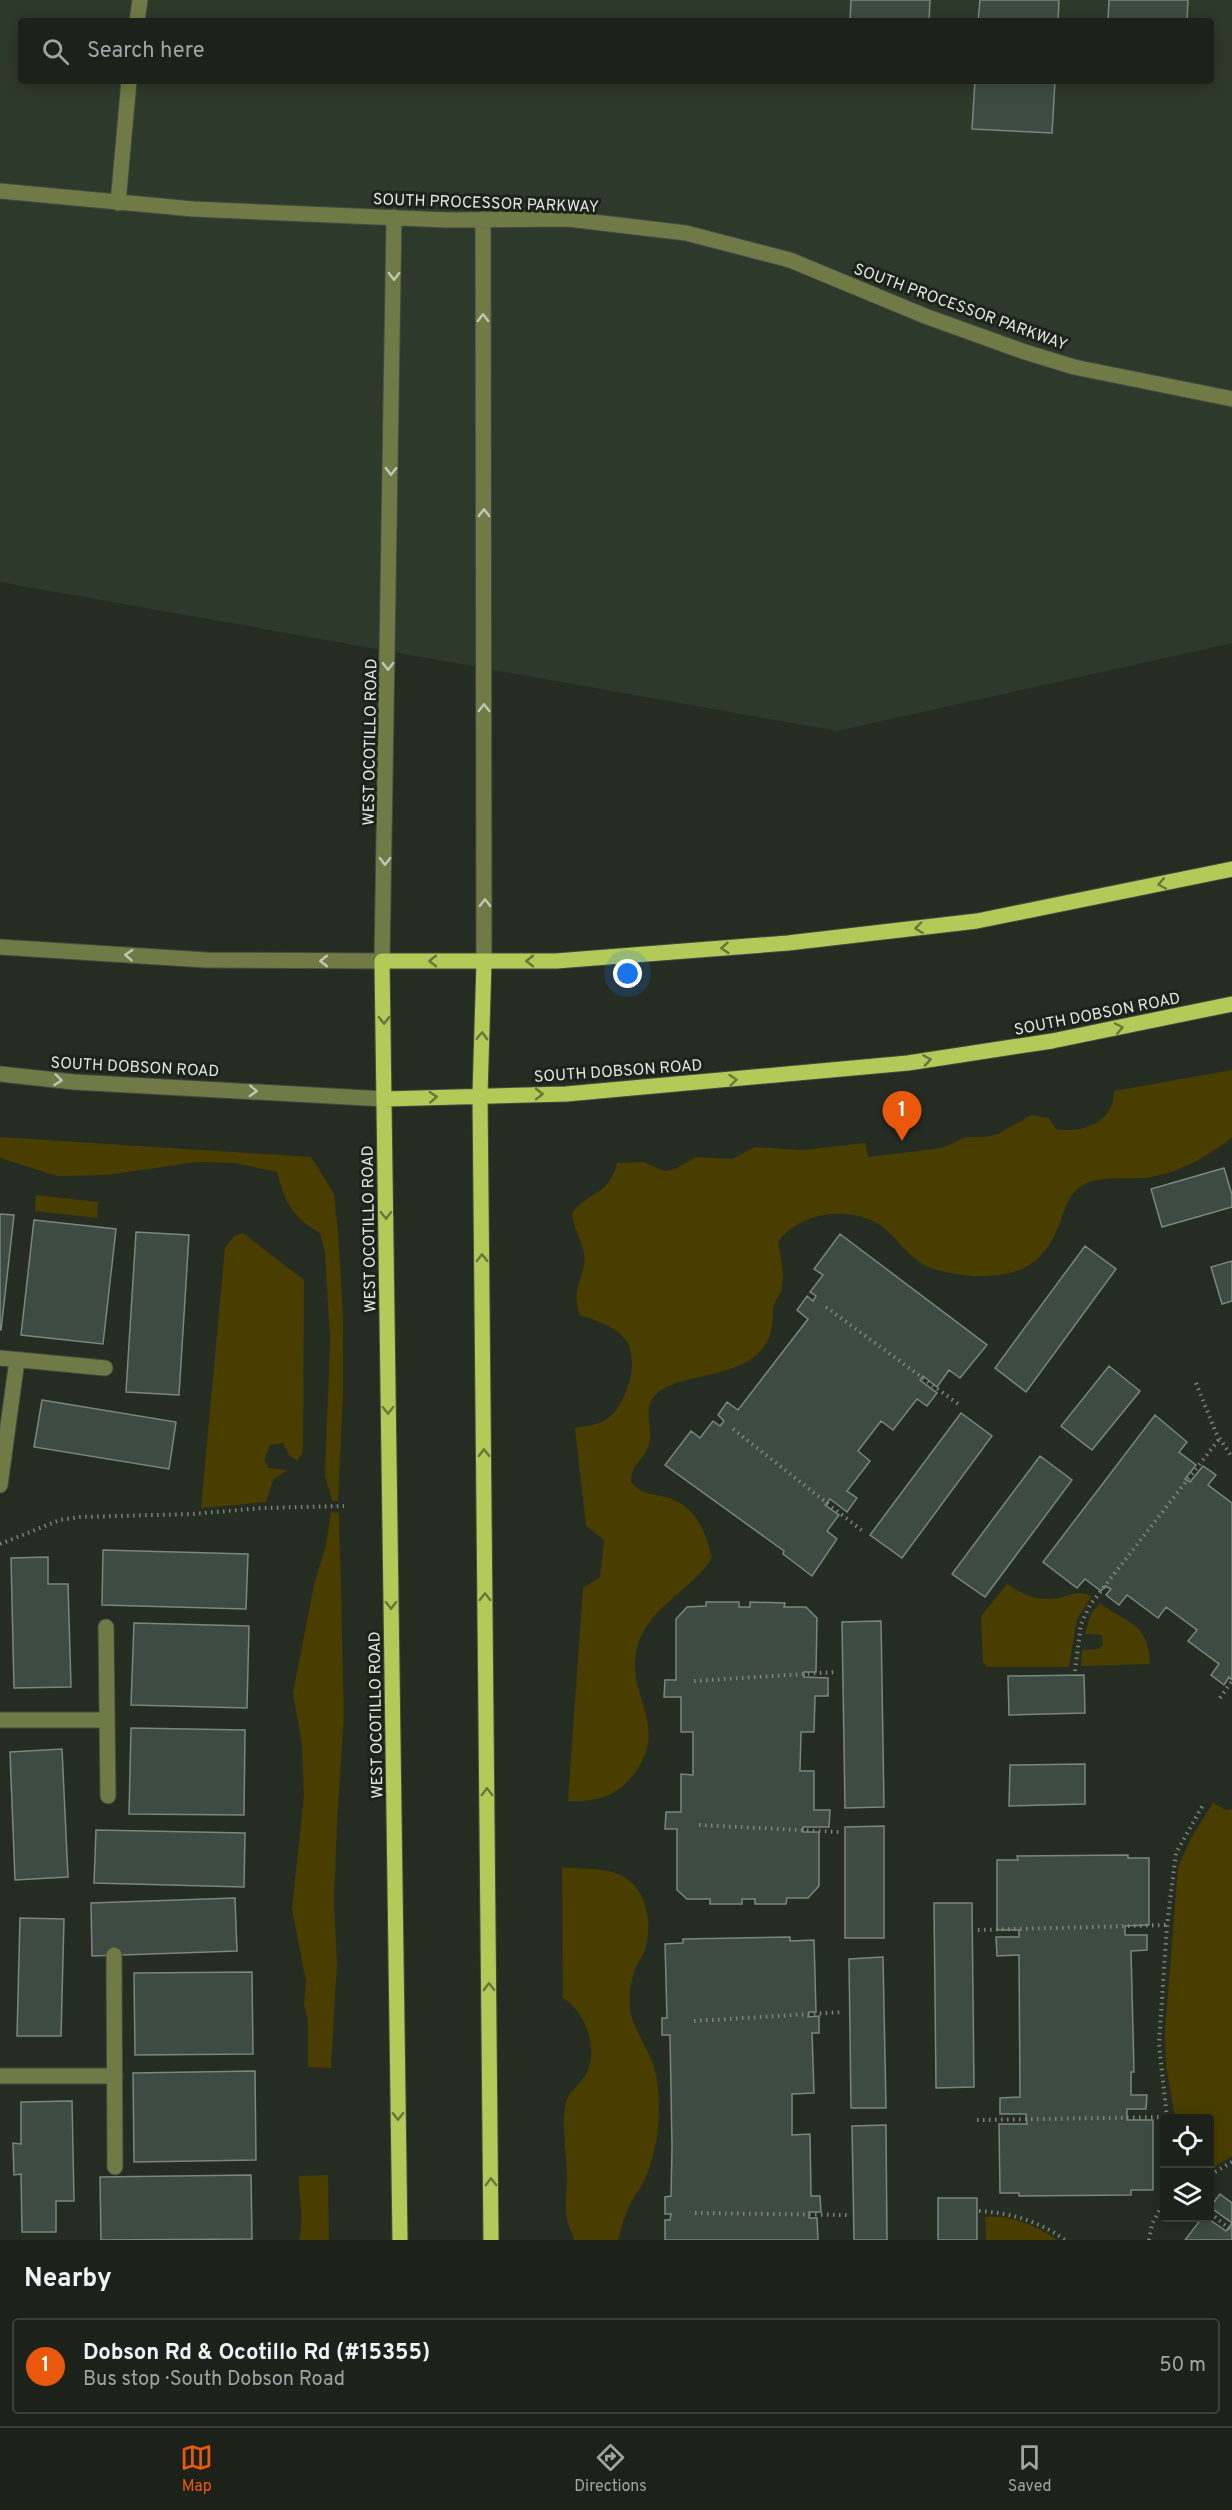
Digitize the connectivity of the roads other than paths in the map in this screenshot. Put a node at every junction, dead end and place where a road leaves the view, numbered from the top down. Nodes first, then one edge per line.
1 (140, 0) edge
2 (137, 18) edge
3 (129, 84) edge
4 (0, 191) edge
5 (118, 203) junction
6 (394, 217) junction
7 (483, 219) junction
8 (1232, 399) edge
9 (1232, 869) edge
10 (0, 947) edge
11 (382, 961) junction
12 (484, 962) junction
13 (1232, 1004) edge
14 (0, 1074) edge
15 (480, 1094) junction
16 (385, 1099) junction
17 (0, 1358) edge
18 (17, 1360) junction
19 (105, 1368) dead end
20 (0, 1485) edge
21 (106, 1627) dead end
22 (0, 1720) edge
23 (107, 1720) junction
24 (108, 1796) dead end
25 (114, 1954) dead end
26 (0, 2076) edge
27 (115, 2076) junction
28 (116, 2167) dead end
29 (400, 2240) edge
30 (491, 2240) edge

1 - 2 street
3 - 5 street
4 - 5 street, SOUTH PROCESSOR PARKWAY
5 - 6 street, SOUTH PROCESSOR PARKWAY
6 - 7 street, SOUTH PROCESSOR PARKWAY
6 -> 11 street, WEST OCOTILLO ROAD
7 - 8 street, SOUTH PROCESSOR PARKWAY
12 -> 7 street
9 -> 12 main road
11 -> 10 street
12 -> 11 main road
11 -> 16 main road, WEST OCOTILLO ROAD
15 -> 12 main road
15 -> 13 main road, SOUTH DOBSON ROAD
14 -> 16 street, SOUTH DOBSON ROAD
16 -> 15 main road, SOUTH DOBSON ROAD
30 -> 15 main road
16 -> 29 main road, WEST OCOTILLO ROAD
17 - 18 street
18 - 19 street
18 - 20 street
21 - 23 street
22 - 23 street
23 - 24 street
25 - 27 street
26 - 27 street
27 - 28 street

